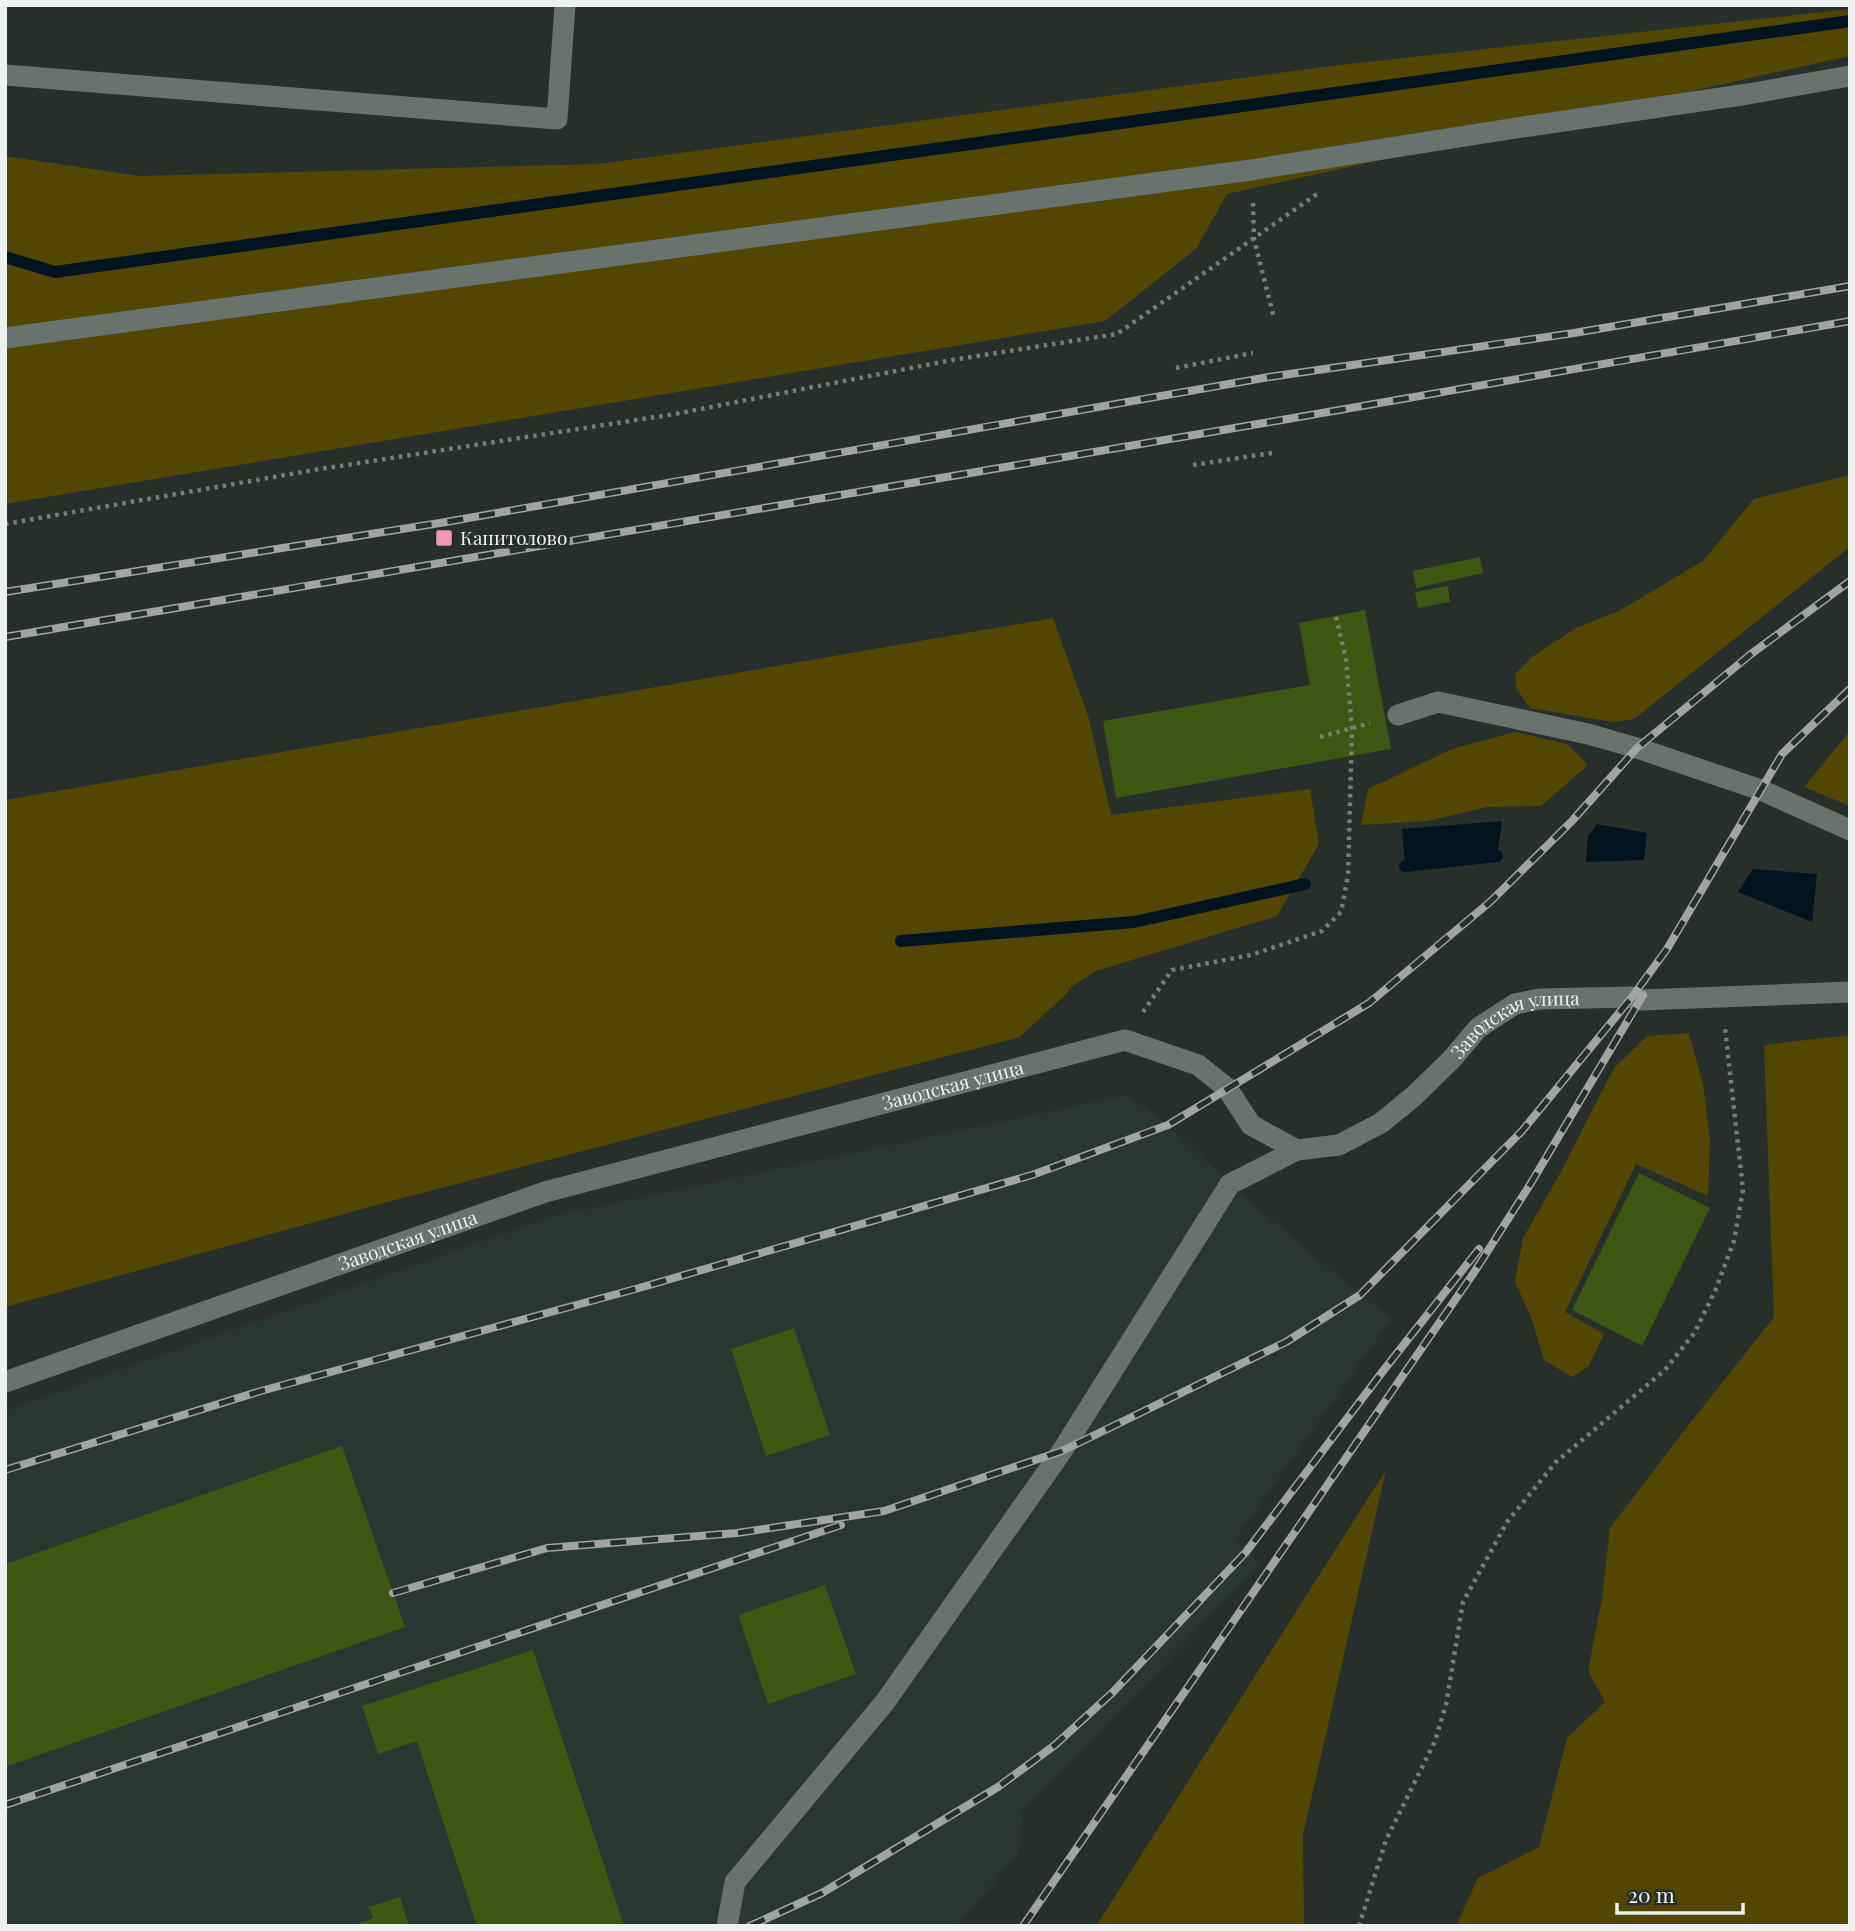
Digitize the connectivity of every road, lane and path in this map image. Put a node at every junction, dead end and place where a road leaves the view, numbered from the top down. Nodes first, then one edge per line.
1 (565, 5) edge
2 (5, 75) edge
3 (1850, 76) edge
4 (1321, 190) dead end
5 (1254, 239) junction
6 (1274, 318) dead end
7 (5, 338) edge
8 (1253, 353) dead end
9 (1176, 368) dead end
10 (1272, 453) dead end
11 (1193, 465) dead end
12 (5, 524) edge
13 (1335, 612) dead end
14 (1398, 715) joint
15 (1352, 729) junction
16 (1320, 737) dead end
17 (1850, 830) edge
18 (1850, 992) edge
19 (1717, 996) junction
20 (1125, 1040) junction
21 (1297, 1150) junction
22 (5, 1382) edge
23 (727, 1926) edge
24 (1359, 1926) edge

1 - 2 street
3 - 7 street
4 - 5 path
5 - 6 path
5 - 12 path
8 - 9 path
10 - 11 path
13 - 15 path
14 - 15 path
14 - 17 street
15 - 16 path
15 - 20 path
18 - 19 street, Заводская улица
19 - 21 street, Заводская улица
19 - 24 path
20 - 21 street
20 - 22 street, Заводская улица
21 - 23 street, Заводская улица

